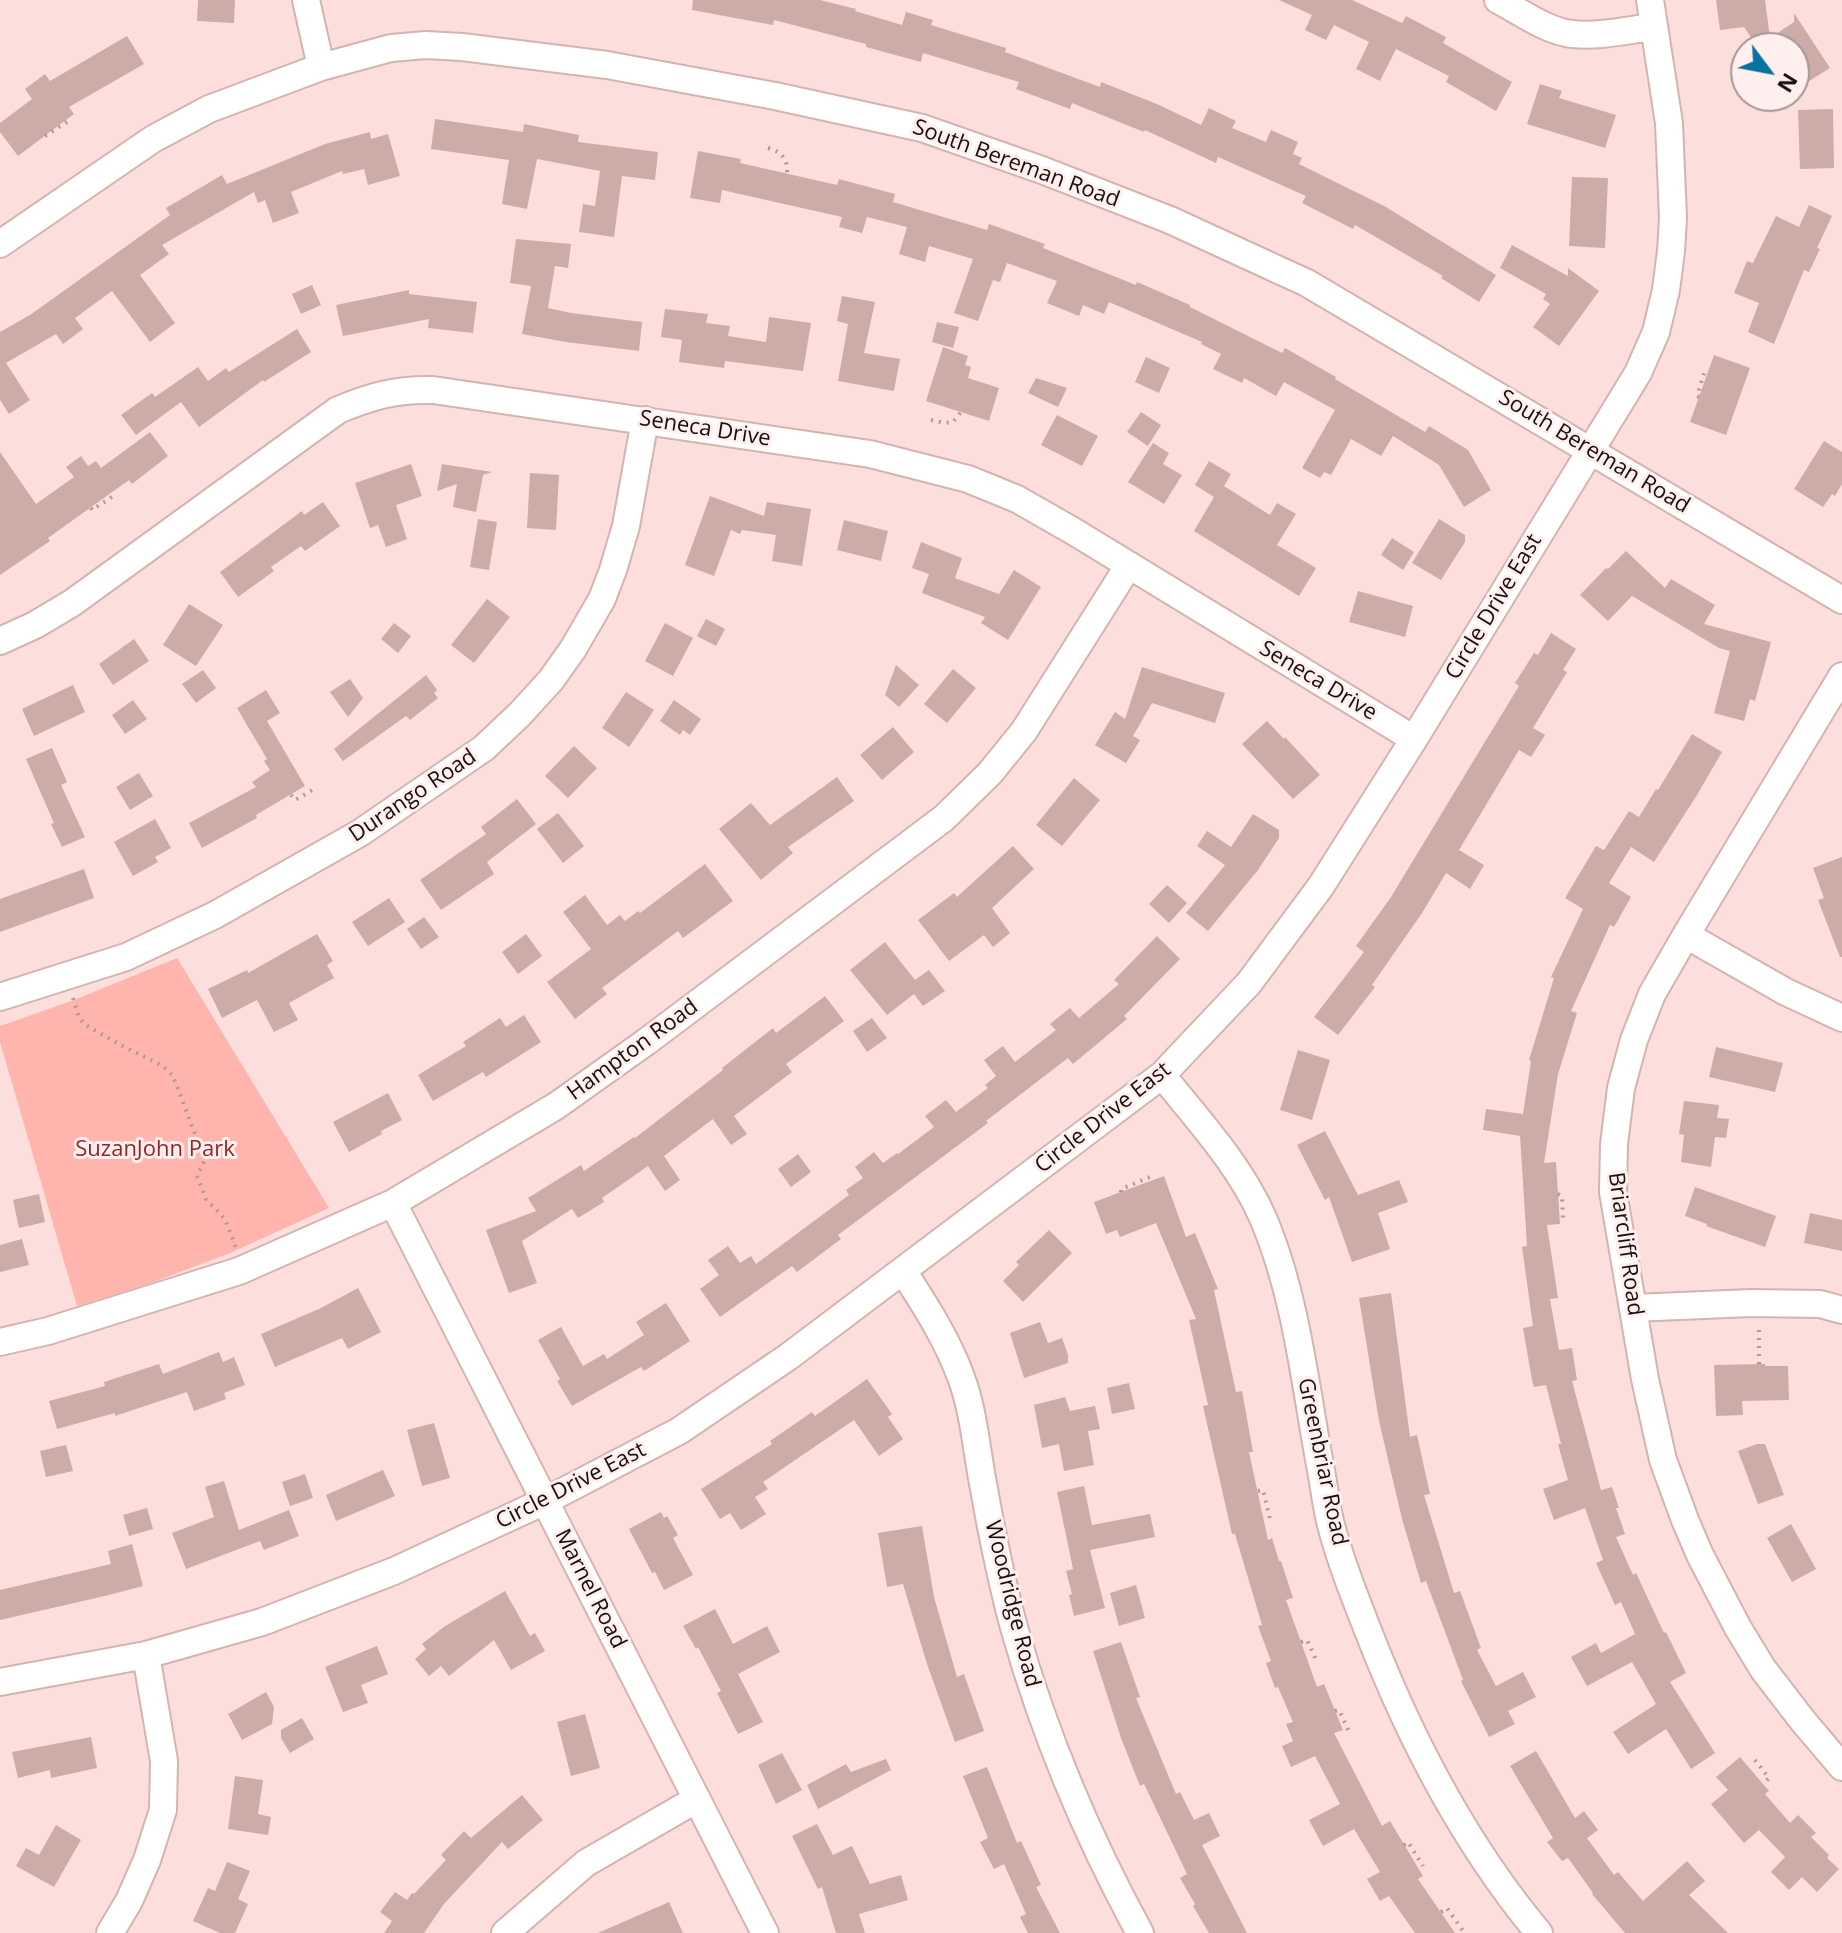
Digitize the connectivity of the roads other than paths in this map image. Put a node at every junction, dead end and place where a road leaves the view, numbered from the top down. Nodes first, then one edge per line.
1 (306, 0) edge
2 (1498, 0) edge
3 (1650, 0) edge
4 (1653, 27) junction
5 (321, 67) junction
6 (0, 244) edge
7 (645, 420) junction
8 (1590, 449) junction
9 (1129, 565) junction
10 (1842, 600) edge
11 (0, 641) edge
12 (1842, 676) edge
13 (1414, 739) junction
14 (1686, 935) junction
15 (0, 997) edge
16 (1842, 1018) edge
17 (1162, 1075) junction
18 (393, 1203) junction
19 (903, 1271) junction
20 (1633, 1308) junction
21 (1842, 1310) edge
22 (0, 1342) edge
23 (545, 1501) junction
24 (146, 1655) junction
25 (0, 1682) edge
26 (1842, 1767) edge
27 (697, 1799) junction
28 (110, 1933) edge
29 (505, 1933) edge
30 (765, 1933) edge
31 (1140, 1933) edge
32 (1539, 1933) edge

1 - 5 street
2 - 4 street
3 - 4 street, Circle Drive East
4 - 8 street, Circle Drive East
5 - 6 street, South Bereman Road
5 - 8 street, South Bereman Road
7 - 9 street, Seneca Drive
7 - 11 street, Seneca Drive
7 - 15 street, Durango Road
8 - 10 street, South Bereman Road
8 - 13 street, Circle Drive East
9 - 13 street, Seneca Drive
9 - 18 street, Hampton Road
12 - 14 street, Briarcliff Road
13 - 17 street, Circle Drive East
14 - 16 street
14 - 20 street, Briarcliff Road
17 - 19 street, Circle Drive East
17 - 32 street, Greenbriar Road
18 - 22 street, Hampton Road
18 - 23 street, Marnel Road
19 - 23 street, Circle Drive East
19 - 31 street, Woodridge Road
20 - 21 street
20 - 26 street, Briarcliff Road
23 - 24 street, Circle Drive East
23 - 27 street, Marnel Road
24 - 25 street, Circle Drive East
24 - 28 street
27 - 29 street
27 - 30 street, Marnel Road

